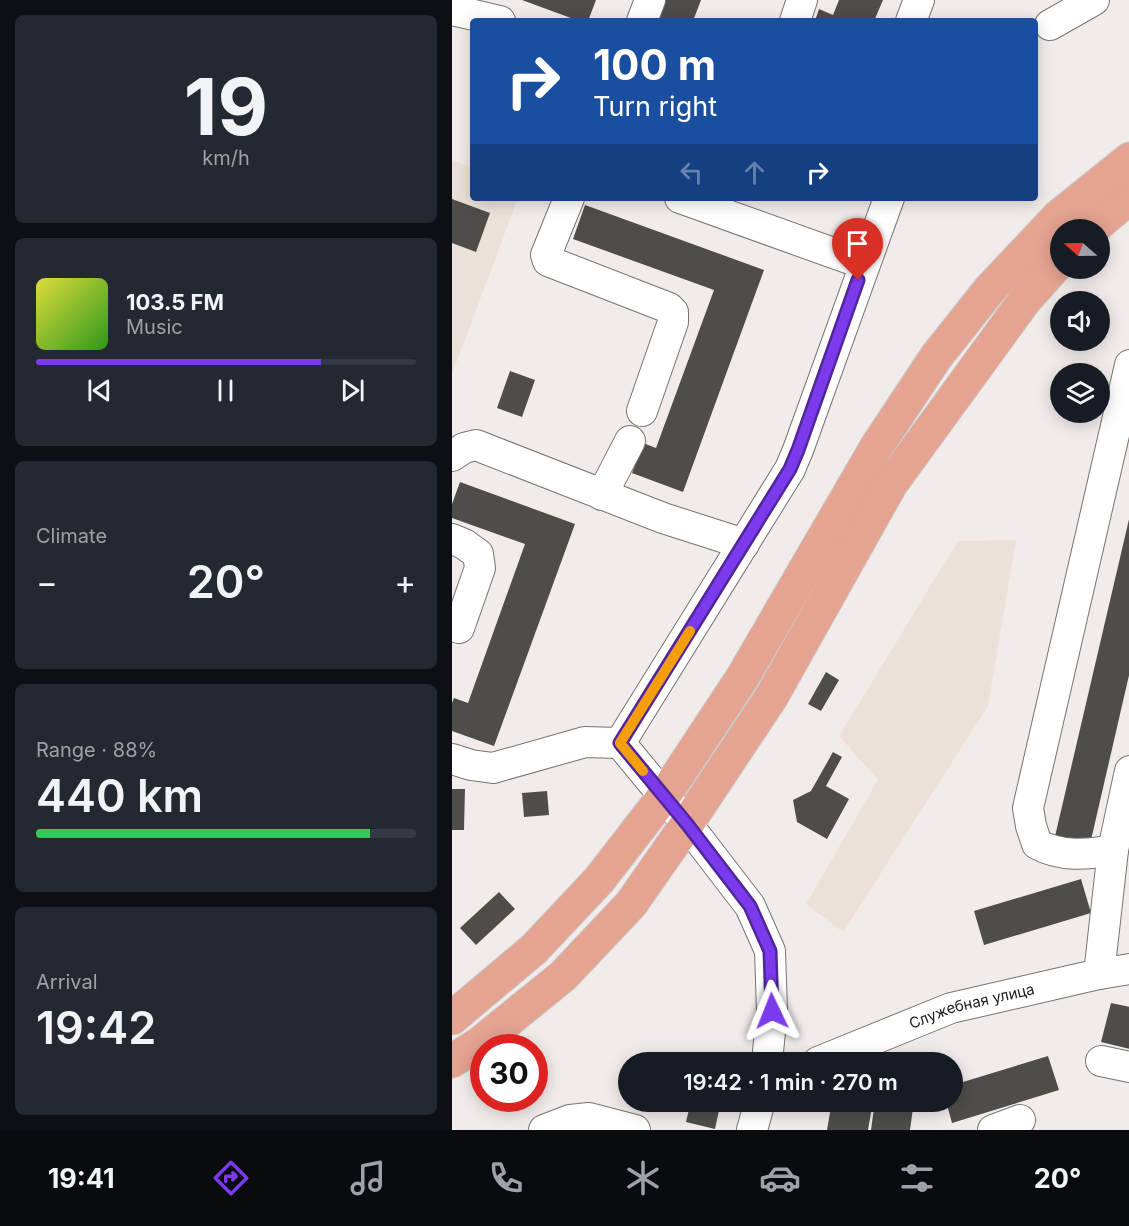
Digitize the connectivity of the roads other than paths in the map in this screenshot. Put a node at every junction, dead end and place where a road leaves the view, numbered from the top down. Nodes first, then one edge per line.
1 (650, 0) edge
2 (802, 0) edge
3 (919, 0) edge
4 (1094, 0) edge
5 (452, 10) edge
6 (487, 18) edge
7 (642, 18) edge
8 (796, 18) edge
9 (912, 18) edge
10 (1050, 25) dead end
11 (1130, 159) edge
12 (1130, 197) edge
13 (568, 201) edge
14 (688, 201) edge
15 (888, 201) edge
16 (1104, 219) edge
17 (864, 264) junction
18 (1050, 272) edge
19 (1130, 365) edge
20 (642, 411) dead end
21 (630, 441) dead end
22 (452, 456) edge
23 (602, 495) junction
24 (452, 539) edge
25 (744, 544) junction
26 (459, 627) dead end
27 (620, 743) junction
28 (452, 759) edge
29 (1130, 771) edge
30 (664, 796) junction
31 (687, 824) junction
32 (1113, 850) junction
33 (1130, 969) edge
34 (1099, 974) junction
35 (452, 1018) edge
36 (768, 1052) edge
37 (843, 1052) edge
38 (452, 1061) edge
39 (1101, 1061) dead end
40 (1130, 1067) edge
41 (757, 1112) edge
42 (544, 1130) edge
43 (635, 1130) edge
44 (752, 1130) edge

1 - 7 street
2 - 8 street
3 - 9 street
4 - 10 street
5 - 6 street
11 - 30 main road
12 - 16 main road
13 - 20 street
14 - 17 street
15 - 17 street
17 - 25 street
18 - 31 main road
19 - 32 street
21 - 23 street
22 - 23 street
23 - 25 street
24 - 26 street
25 - 27 street
27 - 28 street
27 - 30 street
29 - 32 street
30 - 31 street
30 - 35 main road
31 - 36 street
31 - 38 main road
32 - 34 street
33 - 34 street, Служебная улица
34 - 37 street, Служебная улица
39 - 40 street
41 - 44 street
42 - 43 street

